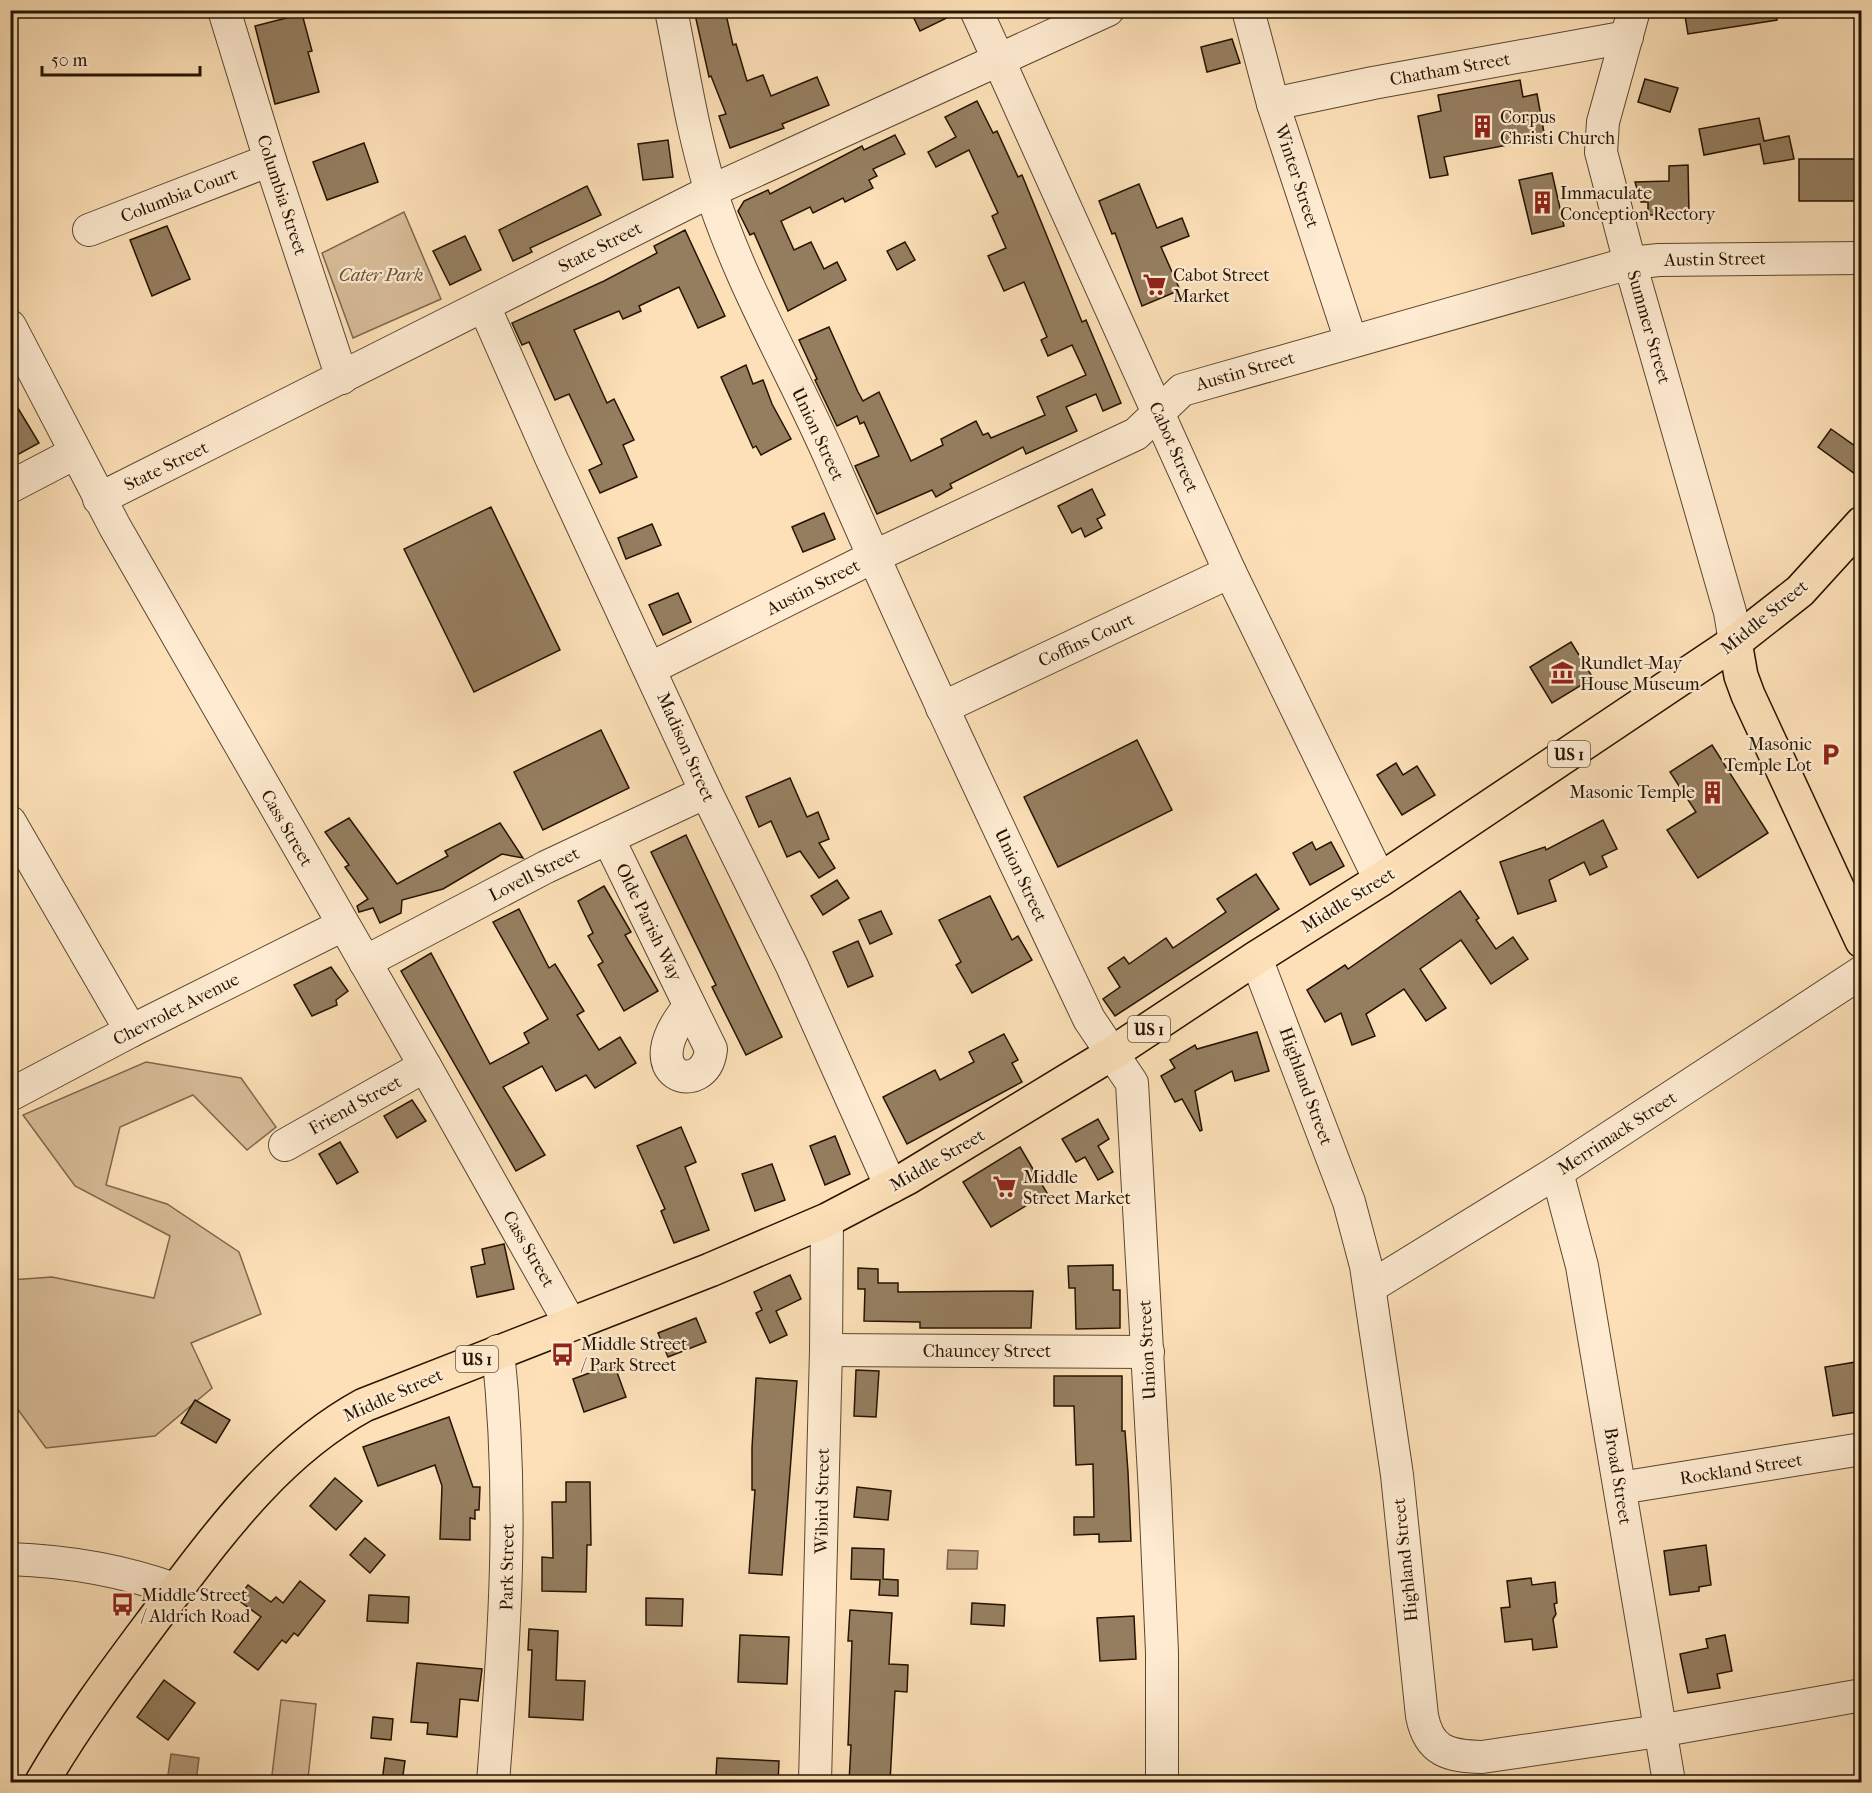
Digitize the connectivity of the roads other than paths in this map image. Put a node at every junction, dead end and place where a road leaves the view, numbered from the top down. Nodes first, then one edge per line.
1 (224, 10) edge
2 (671, 10) edge
3 (976, 10) edge
4 (1108, 10) edge
5 (1248, 10) edge
6 (1630, 24) edge
7 (997, 58) junction
8 (1273, 104) junction
9 (270, 159) junction
10 (711, 190) junction
11 (89, 230) dead end
12 (1862, 258) edge
13 (1630, 263) junction
14 (484, 306) junction
15 (10, 326) edge
16 (1351, 341) junction
17 (342, 378) junction
18 (1158, 413) junction
19 (75, 453) junction
20 (10, 487) edge
21 (99, 499) junction
22 (1862, 524) edge
23 (873, 557) junction
24 (1230, 572) junction
25 (1736, 642) junction
26 (651, 668) junction
27 (942, 708) junction
28 (706, 792) junction
29 (10, 822) edge
30 (608, 838) junction
31 (1380, 880) junction
32 (343, 926) junction
33 (1862, 941) edge
34 (1256, 958) junction
35 (365, 962) junction
36 (1862, 972) edge
37 (690, 1006) dead end
38 (131, 1031) junction
39 (1111, 1054) junction
40 (425, 1066) junction
41 (10, 1095) edge
42 (285, 1144) dead end
43 (1557, 1172) junction
44 (891, 1187) junction
45 (827, 1220) junction
46 (1370, 1287) junction
47 (571, 1325) junction
48 (826, 1350) junction
49 (498, 1351) junction
50 (1148, 1352) junction
51 (1862, 1449) edge
52 (1620, 1488) junction
53 (10, 1558) edge
54 (177, 1590) junction
55 (1862, 1695) edge
56 (1659, 1731) junction
57 (42, 1782) edge
58 (493, 1782) edge
59 (815, 1782) edge
60 (1162, 1782) edge
61 (1669, 1782) edge

1 - 9 street, Columbia Street
2 - 10 street, Union Street
3 - 7 street, Cabot Street
4 - 7 street, State Street
5 - 8 street, Winter Street
6 - 8 street, Chatham Street
6 - 13 street, Summer Street
7 - 10 street, State Street
7 - 18 street, Cabot Street
8 - 16 street, Winter Street
9 - 11 street, Columbia Court
9 - 17 street, Columbia Street
10 - 14 street, State Street
10 - 23 street, Union Street
12 - 13 street, Austin Street
13 - 16 street, Austin Street
13 - 25 street, Summer Street
14 - 17 street, State Street
14 - 26 street, Madison Street
15 - 19 street, Cass Street
16 - 18 street, Austin Street
17 - 21 street, State Street
18 - 23 street, Austin Street
18 - 24 street, Cabot Street
19 - 20 street
19 - 21 street, Cass Street
21 - 32 street, Cass Street
22 - 25 main road, Middle Street / US 1
23 - 26 street, Austin Street
23 - 27 street, Union Street
24 - 27 street, Coffins Court
24 - 31 street, Cabot Street
25 - 31 main road, Middle Street / US 1
25 - 33 main road
26 - 28 street, Madison Street
27 - 39 street, Union Street
28 - 30 street, Lovell Street
28 - 44 street, Madison Street
29 - 38 street
30 - 35 street, Lovell Street
30 - 37 street, Olde Parish Way
31 - 34 main road, Middle Street / US 1
32 - 35 street, Cass Street
32 - 38 street, Chevrolet Avenue
34 - 39 main road, Middle Street / US 1
34 - 46 street, Highland Street
35 - 40 street, Cass Street
36 - 43 street, Merrimack Street
38 - 41 street, Chevrolet Avenue
39 - 44 main road, Middle Street / US 1
39 - 50 street, Union Street
40 - 42 street, Friend Street
40 - 47 street, Cass Street
43 - 46 street, Merrimack Street
43 - 52 street, Broad Street
44 - 45 main road, Middle Street / US 1
45 - 47 main road, Middle Street / US 1
45 - 48 street, Wibird Street
46 - 56 street, Highland Street
47 - 49 main road, Middle Street / US 1
48 - 50 street, Chauncey Street
48 - 59 street, Wibird Street
49 - 54 main road, Middle Street / US 1
49 - 58 street, Park Street
50 - 60 street, Union Street
51 - 52 street, Rockland Street
52 - 56 street, Broad Street
53 - 54 street
54 - 57 main road, Middle Street / US 1
55 - 56 street, Highland Street
56 - 61 street, Broad Street

